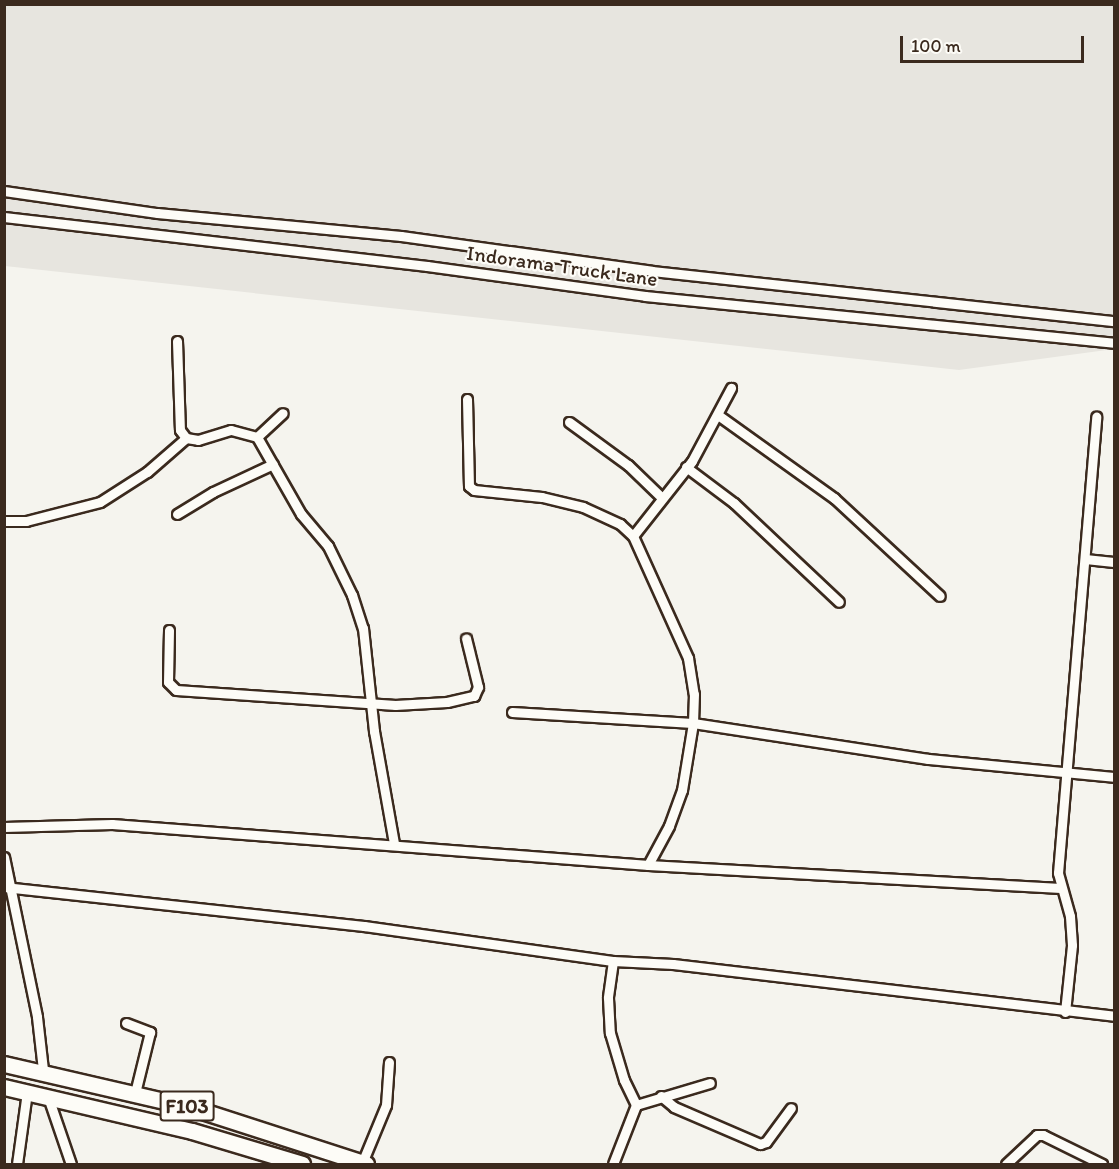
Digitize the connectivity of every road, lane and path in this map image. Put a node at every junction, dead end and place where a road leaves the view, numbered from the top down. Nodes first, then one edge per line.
1 (4, 192) edge
2 (4, 218) edge
3 (1114, 321) edge
4 (177, 342) dead end
5 (1114, 343) edge
6 (731, 388) dead end
7 (467, 399) dead end
8 (283, 413) dead end
9 (718, 415) junction
10 (1096, 417) dead end
11 (569, 422) dead end
12 (257, 437) junction
13 (186, 438) junction
14 (273, 464) junction
15 (686, 467) junction
16 (660, 496) junction
17 (177, 514) dead end
18 (4, 521) edge
19 (633, 536) junction
20 (1085, 559) junction
21 (1114, 562) edge
22 (940, 596) dead end
23 (839, 602) dead end
24 (169, 630) dead end
25 (466, 638) dead end
26 (370, 703) junction
27 (512, 712) dead end
28 (693, 723) junction
29 (1066, 770) junction
30 (1114, 777) edge
31 (4, 827) edge
32 (394, 843) junction
33 (4, 856) edge
34 (648, 865) junction
35 (9, 888) edge
36 (1060, 888) junction
37 (613, 961) junction
38 (1065, 1012) junction
39 (1114, 1016) edge
40 (126, 1023) dead end
41 (389, 1062) dead end
42 (4, 1064) edge
43 (43, 1070) junction
44 (710, 1083) dead end
45 (4, 1087) edge
46 (27, 1092) junction
47 (135, 1093) junction
48 (661, 1096) junction
49 (48, 1097) junction
50 (636, 1104) junction
51 (791, 1108) dead end
52 (68, 1162) edge
53 (17, 1164) edge
54 (302, 1164) edge
55 (364, 1164) edge
56 (613, 1164) edge
57 (1006, 1164) edge
58 (1102, 1164) edge

1 - 3 street
2 - 5 street, Indorama Truck Lane
4 - 13 street
6 - 9 street
7 - 19 street
8 - 12 street
9 - 15 street
9 - 22 street
10 - 20 street
11 - 16 street
12 - 13 street
12 - 14 street
13 - 18 street
14 - 17 street
14 - 26 street
15 - 16 street
15 - 23 street
16 - 19 street
19 - 28 street
20 - 21 street
20 - 29 street
24 - 26 street
25 - 26 street
26 - 32 street
27 - 28 street
28 - 29 street
28 - 34 street
29 - 30 street
29 - 36 street
31 - 32 street
32 - 34 street
33 - 35 street
34 - 36 street
35 - 37 street
35 - 43 street
36 - 38 street
37 - 38 street
37 - 50 street
38 - 39 street
40 - 47 street
41 - 55 street
42 - 43 main road, F103
43 - 47 main road, F103
44 - 48 street
45 - 46 main road, F103
46 - 49 main road, F103
46 - 53 street
47 - 55 main road, F103
48 - 50 street
48 - 51 street
49 - 52 street
49 - 54 main road, F103
50 - 56 street
57 - 58 street

